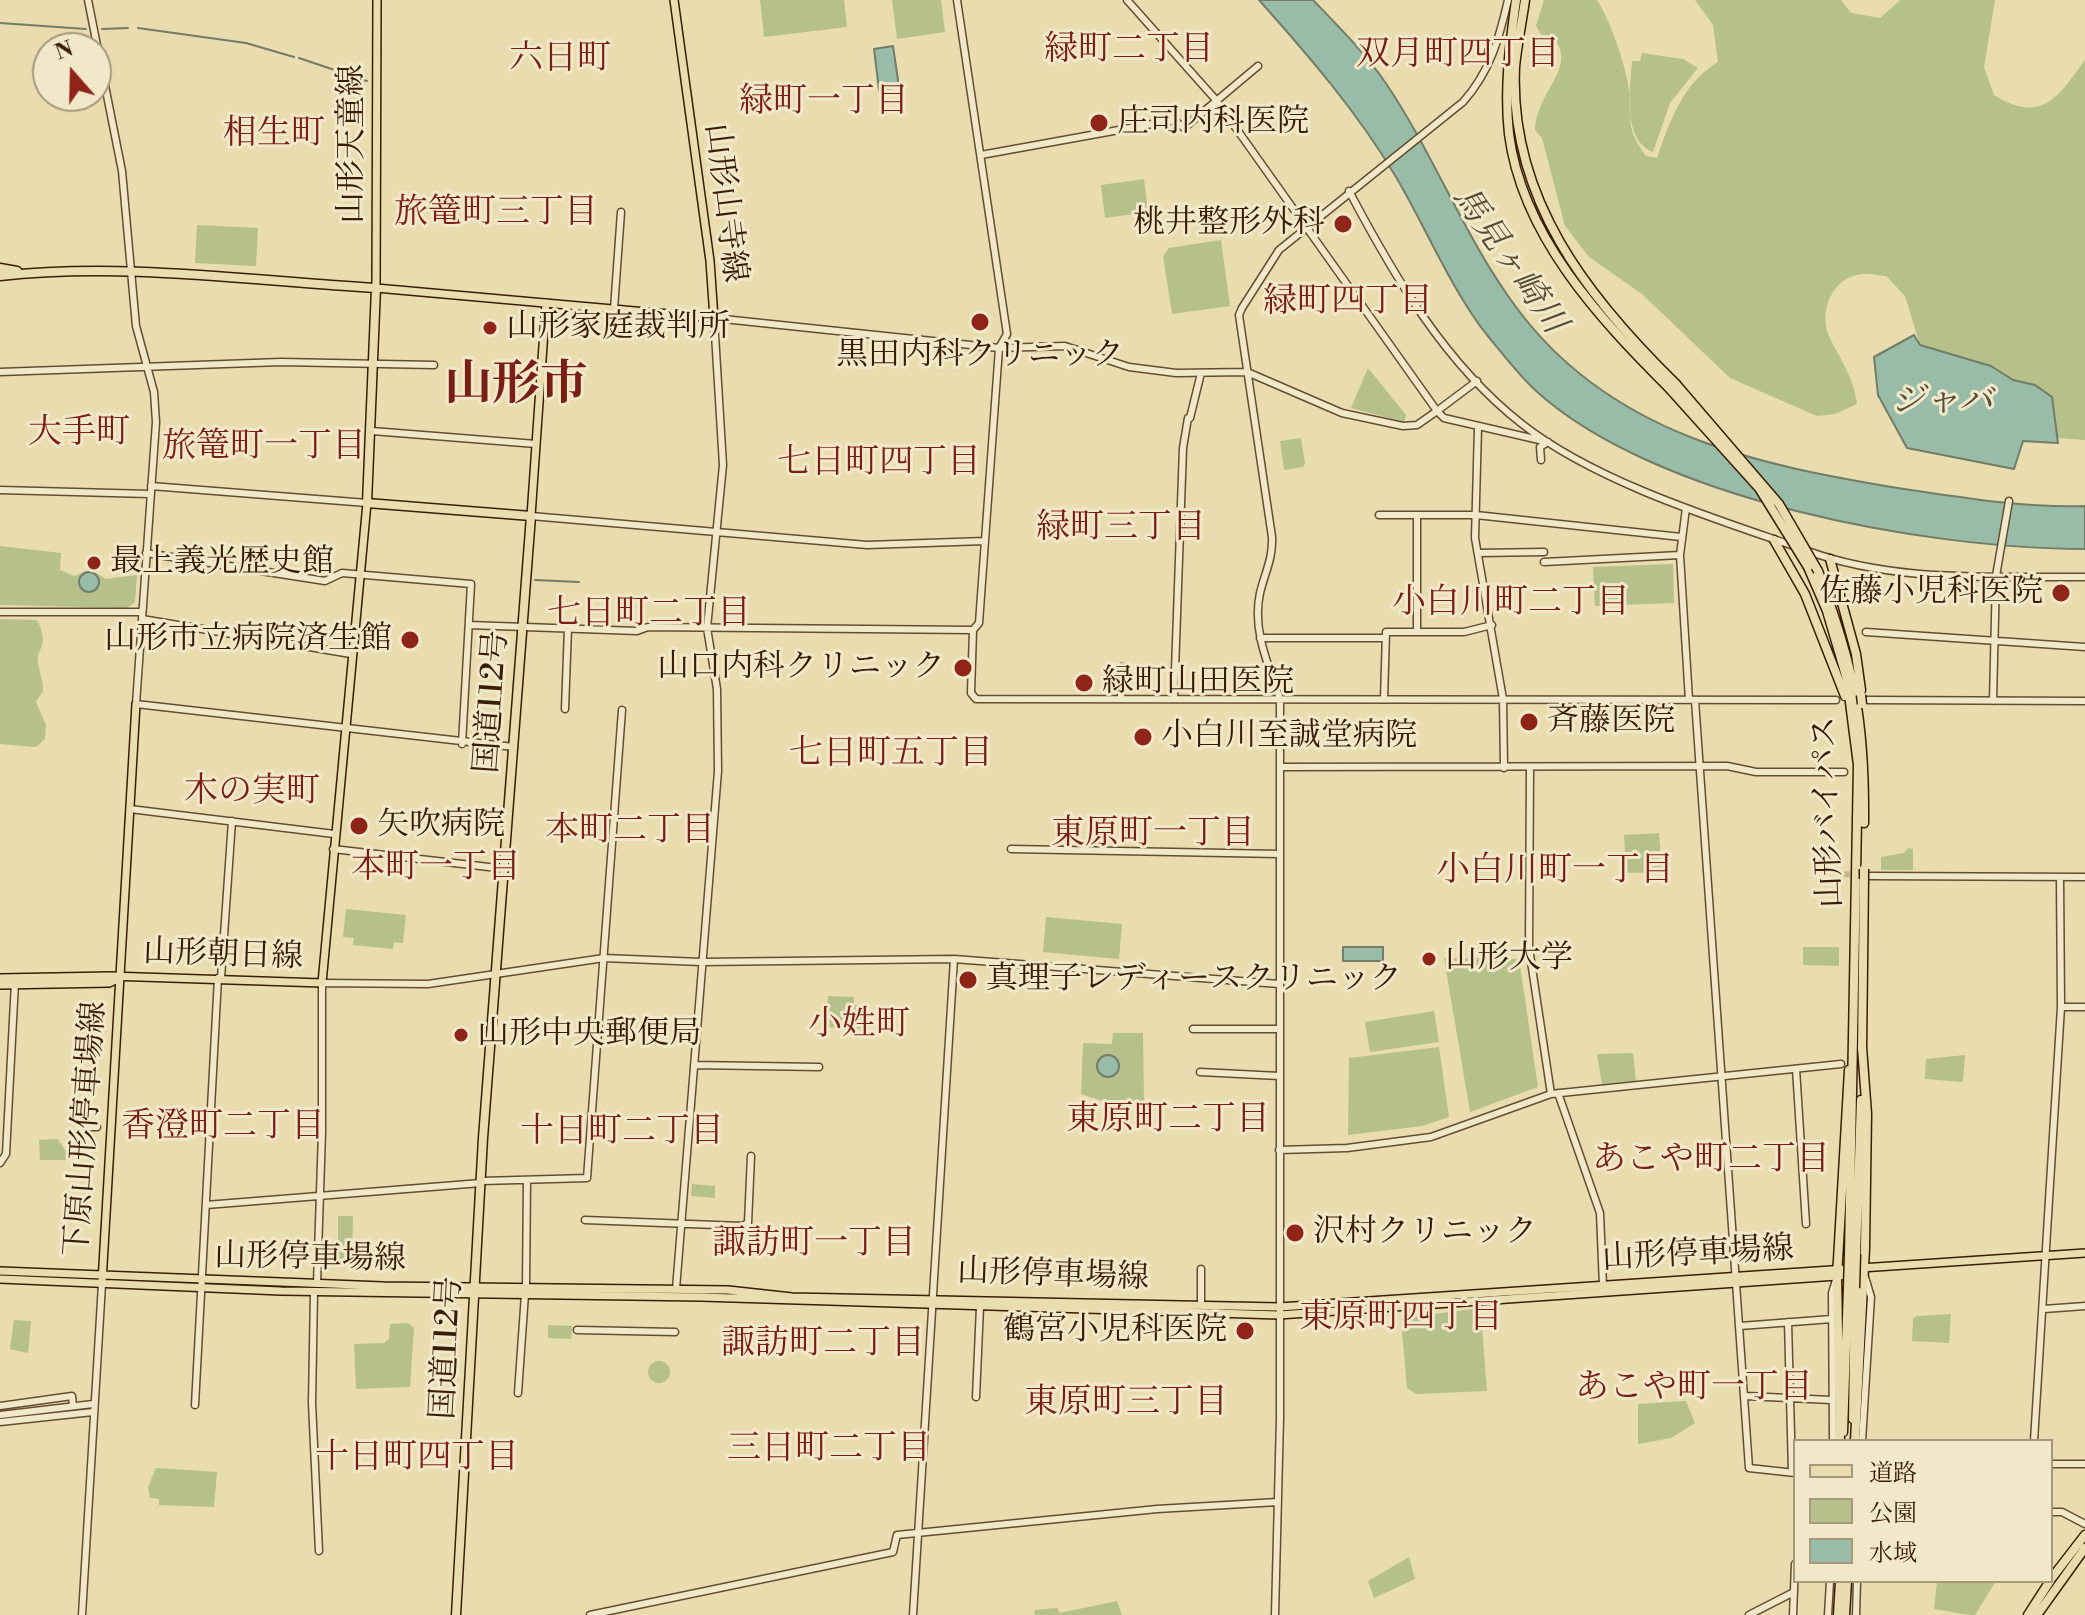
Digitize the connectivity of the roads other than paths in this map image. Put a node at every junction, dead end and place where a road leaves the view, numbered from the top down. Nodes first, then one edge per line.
1 (88, 0) edge
2 (377, 0) edge
3 (674, 0) edge
4 (957, 0) edge
5 (1127, 0) edge
6 (1508, 0) edge
7 (1516, 0) edge
8 (1525, 0) edge
9 (1258, 66) dead end
10 (1216, 100) junction
11 (981, 155) junction
12 (1349, 191) junction
13 (621, 212) dead end
14 (1307, 225) junction
15 (0, 268) edge
16 (30, 273) junction
17 (133, 274) junction
18 (0, 276) edge
19 (376, 288) junction
20 (546, 303) junction
21 (614, 309) junction
22 (714, 318) junction
23 (999, 348) junction
24 (374, 364) junction
25 (434, 365) dead end
26 (147, 366) junction
27 (0, 372) edge
28 (1247, 372) junction
29 (1201, 373) junction
30 (1477, 381) junction
31 (1672, 386) junction
32 (1437, 411) junction
33 (1521, 424) junction
34 (1478, 427) junction
35 (372, 431) junction
36 (1509, 433) junction
37 (1548, 442) junction
38 (536, 444) junction
39 (1541, 460) dead end
40 (0, 490) edge
41 (150, 490) junction
42 (2009, 501) dead end
43 (367, 503) junction
44 (1686, 508) junction
45 (1379, 515) dead end
46 (1417, 515) junction
47 (1476, 515) junction
48 (531, 516) junction
49 (714, 532) junction
50 (1681, 537) junction
51 (1774, 540) junction
52 (985, 541) junction
53 (1544, 552) dead end
54 (146, 553) junction
55 (1478, 553) junction
56 (1680, 555) junction
57 (1830, 559) junction
58 (1544, 562) dead end
59 (358, 575) junction
60 (1996, 576) junction
61 (2085, 577) edge
62 (0, 612) edge
63 (142, 615) junction
64 (469, 625) junction
65 (1492, 625) junction
66 (522, 626) junction
67 (568, 628) junction
68 (707, 628) junction
69 (973, 630) junction
70 (1417, 632) junction
71 (1866, 632) dead end
72 (1260, 638) junction
73 (1385, 638) junction
74 (1996, 641) junction
75 (2085, 647) edge
76 (351, 654) junction
77 (1122, 667) dead end
78 (1121, 698) junction
79 (1174, 698) junction
80 (1280, 699) junction
81 (1384, 699) junction
82 (1503, 699) junction
83 (1692, 700) junction
84 (1836, 700) dead end
85 (1864, 700) junction
86 (1993, 701) junction
87 (2085, 701) edge
88 (136, 704) junction
89 (565, 709) dead end
90 (622, 710) dead end
91 (1853, 720) junction
92 (343, 729) junction
93 (462, 744) junction
94 (514, 747) junction
95 (1864, 752) junction
96 (1701, 766) junction
97 (1281, 767) junction
98 (1504, 768) junction
99 (1530, 768) junction
100 (1844, 772) dead end
101 (130, 809) junction
102 (232, 821) junction
103 (334, 834) junction
104 (333, 849) junction
105 (1011, 849) dead end
106 (1280, 854) junction
107 (506, 869) junction
108 (1866, 875) junction
109 (2085, 877) edge
110 (2060, 878) junction
111 (604, 958) junction
112 (954, 959) junction
113 (701, 962) junction
114 (497, 972) junction
115 (121, 977) junction
116 (0, 978) edge
117 (220, 978) junction
118 (15, 981) junction
119 (322, 983) junction
120 (1279, 984) junction
121 (0, 985) edge
122 (1855, 994) junction
123 (2061, 1007) junction
124 (2085, 1007) edge
125 (1193, 1029) dead end
126 (1279, 1029) junction
127 (1862, 1047) junction
128 (1841, 1064) dead end
129 (694, 1065) junction
130 (819, 1067) dead end
131 (1796, 1069) junction
132 (1200, 1072) dead end
133 (1279, 1076) junction
134 (1722, 1076) junction
135 (1555, 1094) junction
136 (87, 1127) dead end
137 (104, 1128) junction
138 (1279, 1150) junction
139 (751, 1156) dead end
140 (0, 1163) edge
141 (527, 1180) junction
142 (482, 1182) junction
143 (320, 1194) junction
144 (206, 1205) junction
145 (585, 1220) dead end
146 (681, 1224) junction
147 (1806, 1224) dead end
148 (1852, 1255) junction
149 (2085, 1255) edge
150 (2047, 1258) junction
151 (1201, 1269) dead end
152 (0, 1271) edge
153 (1864, 1271) junction
154 (1837, 1273) junction
155 (0, 1279) edge
156 (1735, 1279) junction
157 (102, 1281) junction
158 (202, 1284) junction
159 (1603, 1287) junction
160 (316, 1288) junction
161 (1852, 1288) junction
162 (676, 1289) junction
163 (475, 1290) junction
164 (526, 1290) junction
165 (933, 1301) junction
166 (1201, 1304) junction
167 (2085, 1306) edge
168 (980, 1307) junction
169 (2044, 1309) junction
170 (1279, 1311) junction
171 (1832, 1319) junction
172 (1788, 1322) junction
173 (1740, 1326) junction
174 (577, 1330) dead end
175 (675, 1332) dead end
176 (518, 1393) dead end
177 (1746, 1396) junction
178 (976, 1397) dead end
179 (1790, 1398) junction
180 (1831, 1400) junction
181 (195, 1405) dead end
182 (0, 1406) edge
183 (73, 1406) junction
184 (93, 1408) junction
185 (0, 1415) edge
186 (0, 1422) edge
187 (1833, 1439) edge
188 (1841, 1439) edge
189 (1841, 1439) edge
190 (1854, 1439) edge
191 (1854, 1439) edge
192 (1862, 1439) edge
193 (2034, 1439) edge
194 (2053, 1464) edge
195 (2085, 1464) edge
196 (1793, 1473) edge
197 (1278, 1502) junction
198 (2053, 1512) edge
199 (2085, 1524) edge
200 (920, 1532) junction
201 (2085, 1535) edge
202 (2085, 1548) edge
203 (319, 1551) dead end
204 (2053, 1576) edge
205 (1794, 1583) edge
206 (1830, 1583) edge
207 (1846, 1583) edge
208 (1846, 1583) edge
209 (1846, 1583) edge
210 (2048, 1583) edge
211 (1794, 1592) junction
212 (82, 1615) edge
213 (456, 1615) edge
214 (590, 1615) edge
215 (913, 1615) edge
216 (1275, 1615) edge
217 (1749, 1615) edge
218 (1793, 1615) edge
219 (1828, 1615) edge
220 (1836, 1615) edge
221 (1847, 1615) edge
222 (1856, 1615) edge
223 (2028, 1615) edge
224 (2037, 1615) edge

1 - 17 street
2 - 19 main road, 山形天童線
3 - 22 main road, 山形山寺線
4 - 11 street
5 - 10 street
6 - 12 street
7 - 31 highway, 山形バイパス
8 - 31 highway, 山形バイパス
9 - 10 street
10 - 11 street
10 - 14 street
11 - 23 street
12 - 14 street
12 - 30 street
13 - 21 street
14 - 28 street
14 - 32 street
15 - 16 highway
16 - 17 highway
16 - 18 highway
17 - 19 highway
17 - 26 street
19 - 20 main road, 山形山寺線
19 - 24 highway
20 - 21 main road, 山形山寺線
20 - 38 main road
21 - 22 main road, 山形山寺線
22 - 23 street
22 - 49 street
23 - 29 street
23 - 52 street
24 - 25 street
24 - 26 street
24 - 35 highway
26 - 27 street
26 - 41 street
28 - 29 street
28 - 32 street
28 - 72 street
29 - 79 street
30 - 32 street
30 - 33 street
31 - 91 highway, 山形バイパス, bridge
31 - 95 highway, 山形バイパス, bridge
32 - 34 street
33 - 36 street
33 - 37 street
34 - 36 street
34 - 47 street
35 - 38 street
35 - 43 highway
36 - 37 street
37 - 39 street
37 - 44 street
38 - 48 main road
40 - 41 street
41 - 43 street
41 - 54 street
42 - 60 street
43 - 48 highway
43 - 59 main road, 山形朝日線
44 - 50 street
44 - 51 street
45 - 46 street
46 - 47 street
46 - 70 street
47 - 50 street
47 - 55 street
48 - 49 street
48 - 66 highway, 国道112号
49 - 52 street
49 - 68 street
50 - 56 street
51 - 57 street
51 - 91 highway
52 - 69 street
53 - 55 street
54 - 59 street
54 - 63 street
55 - 65 street
56 - 58 street
56 - 83 street
57 - 60 street
57 - 85 highway
59 - 64 street
59 - 76 main road, 山形朝日線
60 - 61 street
60 - 74 street
62 - 63 street
63 - 76 street
63 - 88 street
64 - 66 street
64 - 93 street
65 - 70 street
65 - 82 street
66 - 67 street
66 - 94 highway, 国道112号
67 - 68 street
67 - 89 street
68 - 69 street
68 - 113 street
69 - 78 street
70 - 73 street
71 - 74 street
72 - 73 street
72 - 80 street
73 - 81 street
74 - 75 street
74 - 86 street
76 - 92 main road, 山形朝日線
77 - 78 street
78 - 79 street
79 - 80 street
80 - 81 street
80 - 97 street
81 - 82 street
82 - 83 street
82 - 98 street
83 - 84 street
83 - 96 street
85 - 86 street
85 - 95 highway
86 - 87 street
88 - 92 street
88 - 101 main road, 山形朝日線
90 - 111 street
91 - 122 highway, 山形バイパス
92 - 93 street
92 - 103 main road, 山形朝日線
93 - 94 street
94 - 107 highway, 国道112号
95 - 108 highway, 山形バイパス
96 - 99 street
96 - 100 street
96 - 134 street
97 - 98 street
97 - 106 street
98 - 99 street
99 - 135 street
101 - 102 street
101 - 115 main road, 山形朝日線
102 - 103 street
102 - 117 street
103 - 104 main road, 山形朝日線
104 - 107 street
104 - 119 main road, 山形朝日線
105 - 106 street
106 - 120 street
107 - 114 highway, 国道112号
108 - 110 street
108 - 127 highway, 山形バイパス
109 - 110 street
110 - 123 street
111 - 113 street
111 - 114 street
111 - 141 street
112 - 113 street
112 - 120 street
112 - 165 street
113 - 129 street
114 - 119 street
114 - 142 highway, 国道112号
115 - 117 main road, 山形朝日線
115 - 118 main road, 山形朝日線
115 - 137 main road, 下原山形停車場線
116 - 118 main road, 山形朝日線
117 - 119 main road, 山形朝日線
117 - 144 street
118 - 121 main road, 山形朝日線
118 - 140 street
119 - 143 street
120 - 126 street
122 - 148 highway, 山形バイパス
122 - 154 highway
123 - 124 street
123 - 150 street
125 - 126 street
126 - 133 street
127 - 148 highway, 山形バイパス
127 - 153 highway
128 - 131 street
129 - 130 street
129 - 146 street
131 - 134 street
131 - 147 street
132 - 133 street
133 - 138 street
134 - 135 street
134 - 156 street
135 - 138 street
135 - 159 street
136 - 137 street
137 - 157 main road, 下原山形停車場線
138 - 170 street
139 - 146 street
141 - 142 street
141 - 164 street
142 - 143 street
142 - 163 highway, 国道112号
143 - 144 street
143 - 160 street
144 - 158 street
145 - 146 street
146 - 162 street
148 - 161 highway, 山形バイパス, bridge
149 - 150 main road, 山形停車場線
150 - 153 main road, 山形停車場線
150 - 169 street
151 - 166 street
152 - 157 main road, 山形停車場線
153 - 154 main road, 山形停車場線
153 - 190 highway
153 - 192 street
154 - 156 main road, 山形停車場線
154 - 171 street
154 - 188 highway
155 - 157 main road, 山形停車場線
156 - 159 main road, 山形停車場線
156 - 173 street
157 - 158 main road, 山形停車場線
157 - 184 street
158 - 160 main road, 山形停車場線
158 - 181 street
159 - 170 main road, 山形停車場線
160 - 163 main road, 山形停車場線
160 - 203 street
161 - 189 highway, 山形バイパス
161 - 191 highway, 山形バイパス
162 - 164 main road, 山形停車場線
162 - 165 main road, 山形停車場線
163 - 164 main road, 山形停車場線
163 - 213 highway, 国道112号
164 - 165 main road, 山形停車場線
164 - 176 street
165 - 166 main road, 山形停車場線
165 - 168 main road, 山形停車場線
165 - 200 street
166 - 170 main road, 山形停車場線
167 - 169 street
168 - 170 main road, 山形停車場線
168 - 178 street
169 - 193 street
170 - 197 street
171 - 172 street
171 - 180 street
172 - 173 street
172 - 179 street
173 - 177 street
174 - 175 street
177 - 179 street
177 - 196 street
179 - 180 street
179 - 196 street
180 - 187 street
182 - 183 street
183 - 184 street
183 - 185 street
184 - 186 street
184 - 212 street
194 - 195 street
197 - 200 street
197 - 216 street
198 - 199 street
200 - 214 street
200 - 215 street
201 - 204 highway
202 - 224 highway
205 - 211 street
206 - 219 street
207 - 220 highway
208 - 221 highway
209 - 222 street
210 - 223 highway
211 - 217 street
211 - 218 street

